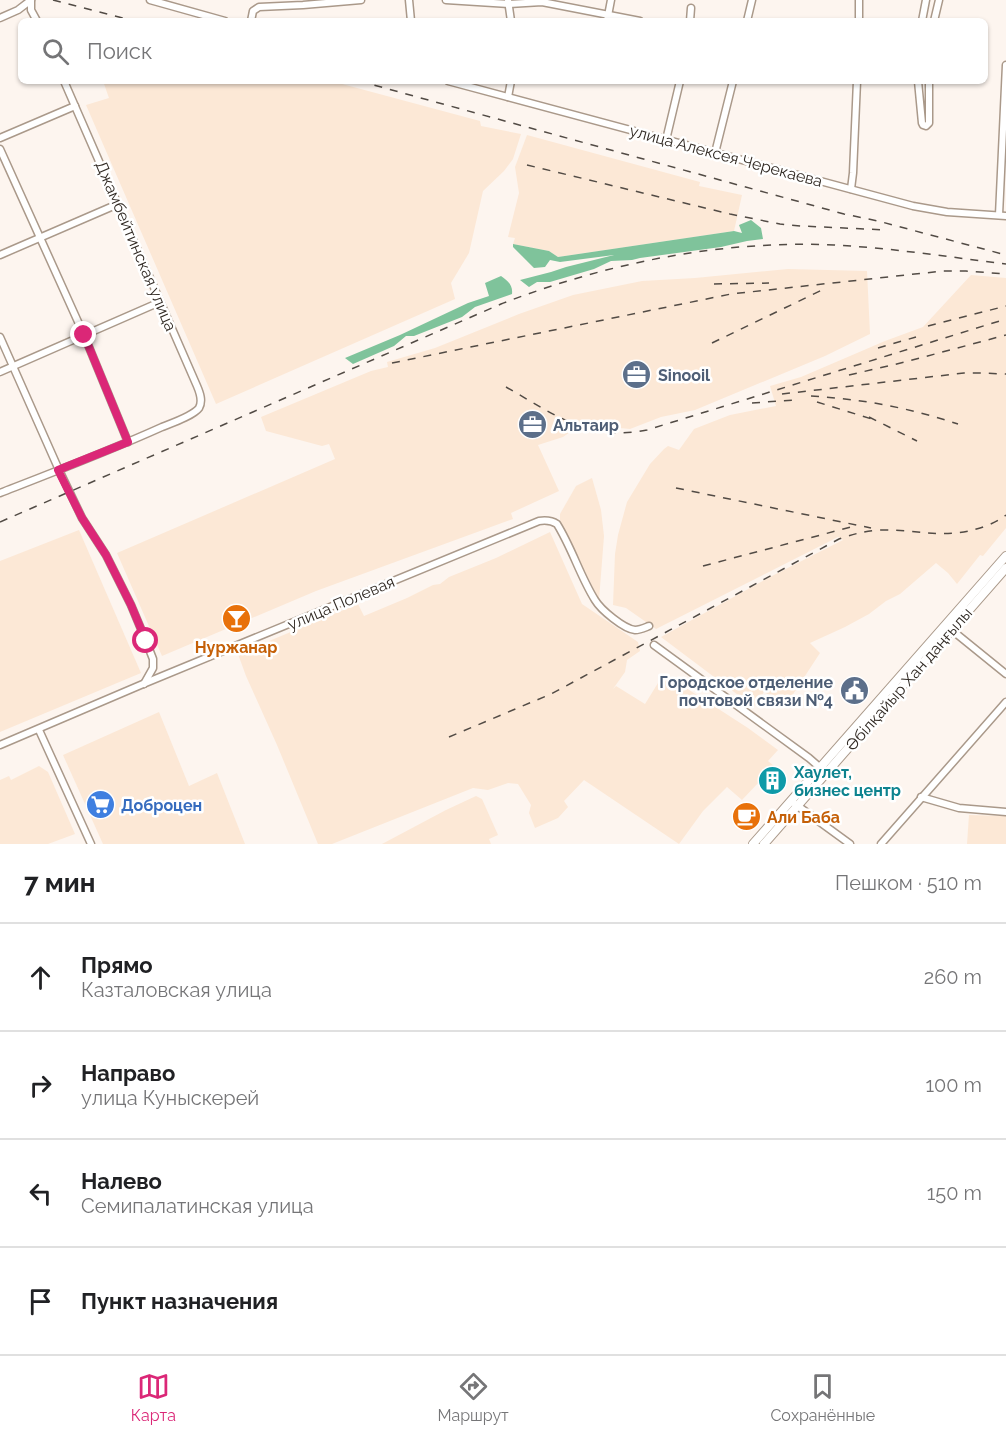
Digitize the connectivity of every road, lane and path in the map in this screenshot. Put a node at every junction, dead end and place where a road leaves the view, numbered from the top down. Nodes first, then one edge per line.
1 (31, 0) edge
2 (361, 0) edge
3 (409, 0) edge
4 (446, 0) edge
5 (612, 0) edge
6 (752, 0) edge
7 (859, 0) edge
8 (926, 0) edge
9 (939, 0) edge
10 (154, 1) edge
11 (508, 2) edge
12 (691, 8) dead end
13 (0, 18) edge
14 (35, 18) edge
15 (214, 18) edge
16 (252, 18) edge
17 (411, 18) edge
18 (511, 18) edge
19 (608, 18) edge
20 (690, 18) edge
21 (748, 18) edge
22 (859, 18) edge
23 (923, 18) edge
24 (935, 18) edge
25 (1006, 65) edge
26 (65, 84) edge
27 (459, 84) edge
28 (510, 84) edge
29 (679, 84) edge
30 (732, 84) edge
31 (857, 84) edge
32 (918, 84) edge
33 (929, 84) edge
34 (508, 97) junction
35 (75, 106) junction
36 (0, 138) edge
37 (666, 140) junction
38 (0, 149) edge
39 (715, 153) junction
40 (851, 189) junction
41 (118, 204) junction
42 (1003, 215) edge
43 (40, 238) junction
44 (0, 255) edge
45 (160, 302) junction
46 (84, 335) junction
47 (0, 337) edge
48 (13, 366) junction
49 (0, 372) edge
50 (128, 442) junction
51 (58, 470) junction
52 (0, 493) edge
53 (1006, 556) edge
54 (1006, 568) edge
55 (649, 626) dead end
56 (948, 627) junction
57 (654, 645) dead end
58 (1006, 674) edge
59 (143, 684) junction
60 (1006, 702) edge
61 (39, 730) junction
62 (0, 745) edge
63 (823, 770) junction
64 (921, 797) junction
65 (795, 803) junction
66 (1006, 812) edge
67 (91, 844) edge
68 (753, 844) edge
69 (764, 844) edge
70 (850, 844) edge
71 (881, 844) edge

1 - 13 street
1 - 14 street
2 - 16 street
3 - 17 street
4 - 11 street
5 - 19 street
6 - 21 street
7 - 22 street
8 - 23 street
9 - 24 street
10 - 15 street
11 - 18 street
11 - 19 street
12 - 20 street
25 - 42 street
26 - 35 street, Джамбейтинская улица
27 - 34 street, улица Алексея Черекаева
28 - 34 street
29 - 37 street
30 - 39 street
31 - 40 street
32 - 33 street
34 - 37 street, улица Алексея Черекаева
35 - 36 street
35 - 41 street, Джамбейтинская улица
37 - 39 street, улица Алексея Черекаева
38 - 43 street
39 - 40 street, улица Алексея Черекаева
40 - 42 street, улица Алексея Черекаева
41 - 43 street
41 - 45 street, Джамбейтинская улица
43 - 44 street
43 - 46 street
45 - 46 street
45 - 50 street, Джамбейтинская улица
46 - 48 street
46 - 50 street
47 - 48 street
48 - 49 street
48 - 51 street
50 - 51 street
51 - 52 street
51 - 59 street
53 - 56 main road, Әбілқайыр Хан даңғылы
54 - 56 main road, Әбілқайыр Хан даңғылы
55 - 59 street, улица Полевая
56 - 58 street
56 - 63 main road, Әбілқайыр Хан даңғылы
57 - 63 street
59 - 61 street, улица Полевая
60 - 64 street
61 - 62 street
61 - 67 street
63 - 65 main road, Әбілқайыр Хан даңғылы
64 - 66 street
64 - 71 street
65 - 68 main road, Әбілқайыр Хан даңғылы
65 - 69 main road, Әбілқайыр Хан даңғылы
65 - 70 street

